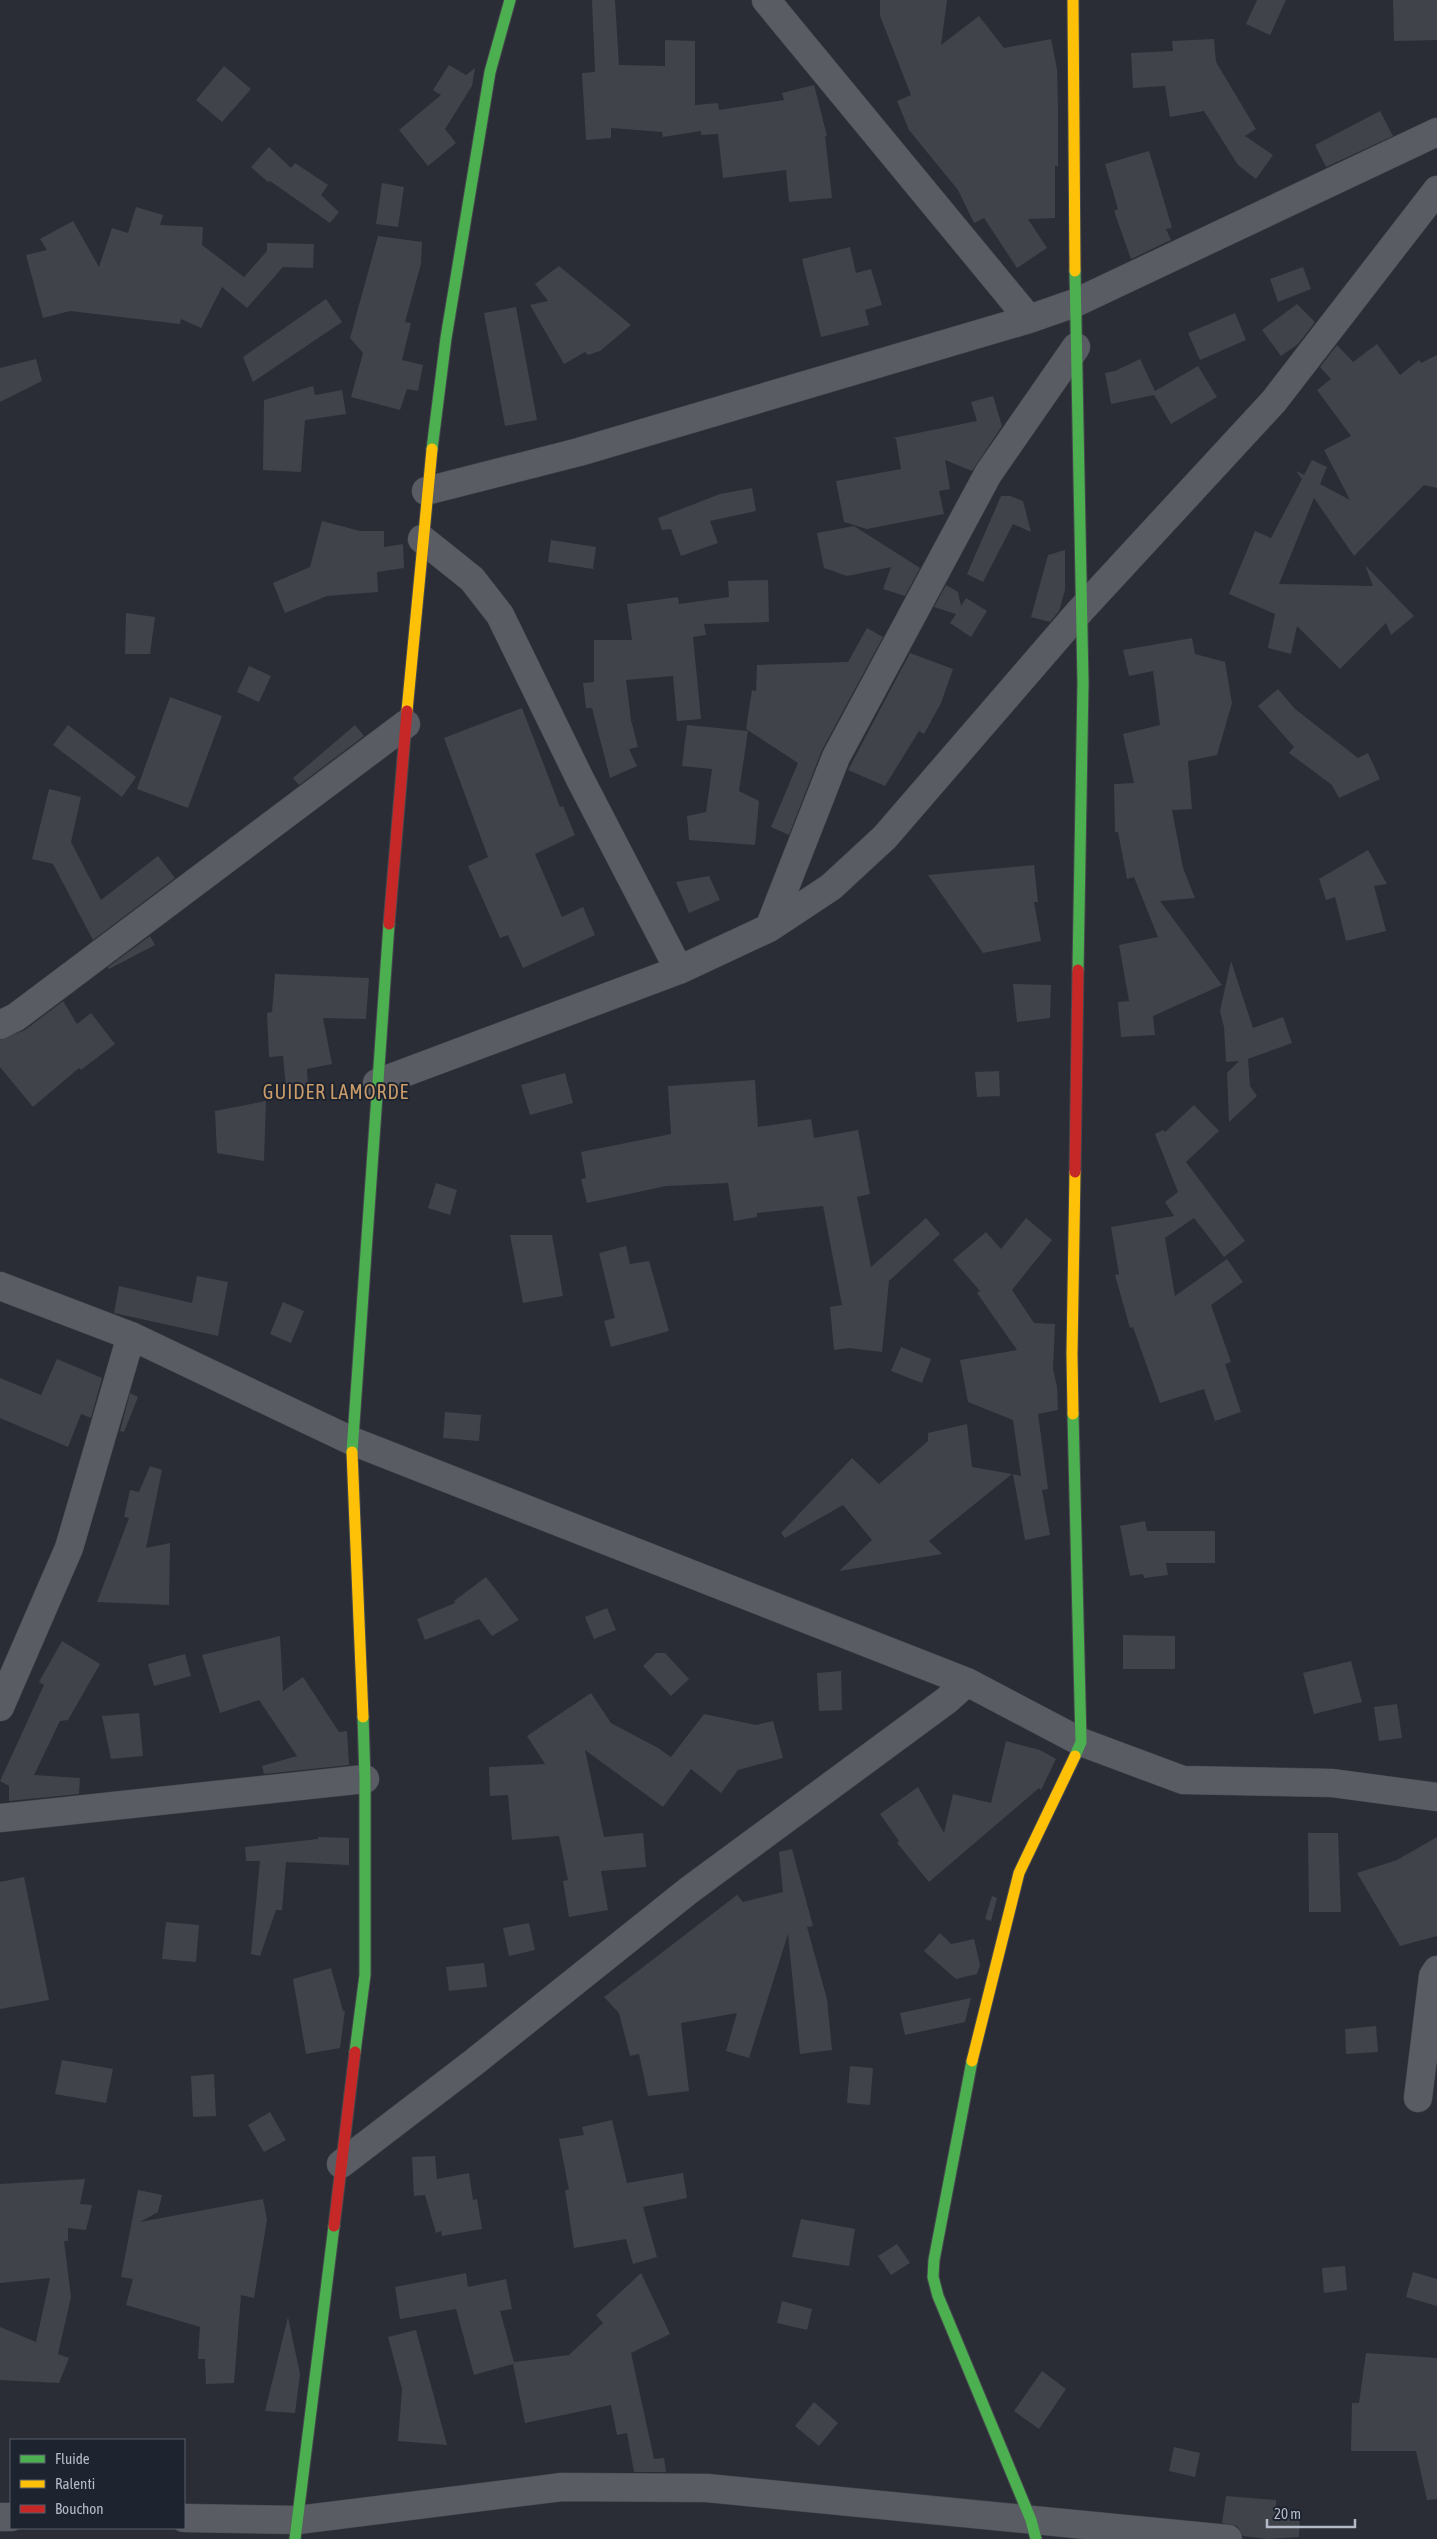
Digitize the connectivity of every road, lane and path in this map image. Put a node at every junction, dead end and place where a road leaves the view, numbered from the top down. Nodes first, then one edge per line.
1 (510, 0) edge
2 (766, 0) edge
3 (1074, 0) edge
4 (1437, 132) edge
5 (1437, 190) edge
6 (1075, 303) junction
7 (1029, 319) junction
8 (1076, 347) junction
9 (426, 491) junction
10 (422, 539) junction
11 (1081, 610) junction
12 (406, 724) junction
13 (768, 928) junction
14 (679, 970) junction
15 (0, 1025) edge
16 (377, 1083) junction
17 (0, 1286) edge
18 (131, 1336) junction
19 (352, 1441) junction
20 (968, 1682) junction
21 (0, 1707) edge
22 (1080, 1742) junction
23 (365, 1779) junction
24 (1437, 1798) edge
25 (0, 1818) edge
26 (1437, 1970) edge
27 (1418, 2098) dead end
28 (341, 2164) junction
29 (185, 2518) edge
30 (296, 2529) edge
31 (1034, 2529) edge
32 (1228, 2539) edge

1 - 9 street
2 - 7 street
3 - 6 street
4 - 6 street
5 - 11 street
6 - 7 street
6 - 8 street
7 - 9 street
8 - 11 street
8 - 13 street
9 - 10 street
10 - 12 street
10 - 14 street
11 - 13 street
11 - 22 street
12 - 15 street
12 - 16 street
13 - 14 street
14 - 16 street
16 - 19 street
17 - 18 street
18 - 19 street
18 - 21 street
19 - 20 street
19 - 23 street
20 - 22 street
20 - 28 street
22 - 24 street
22 - 31 street
23 - 25 street
23 - 28 street
26 - 27 street
28 - 30 street
29 - 30 street
30 - 31 street
31 - 32 street

